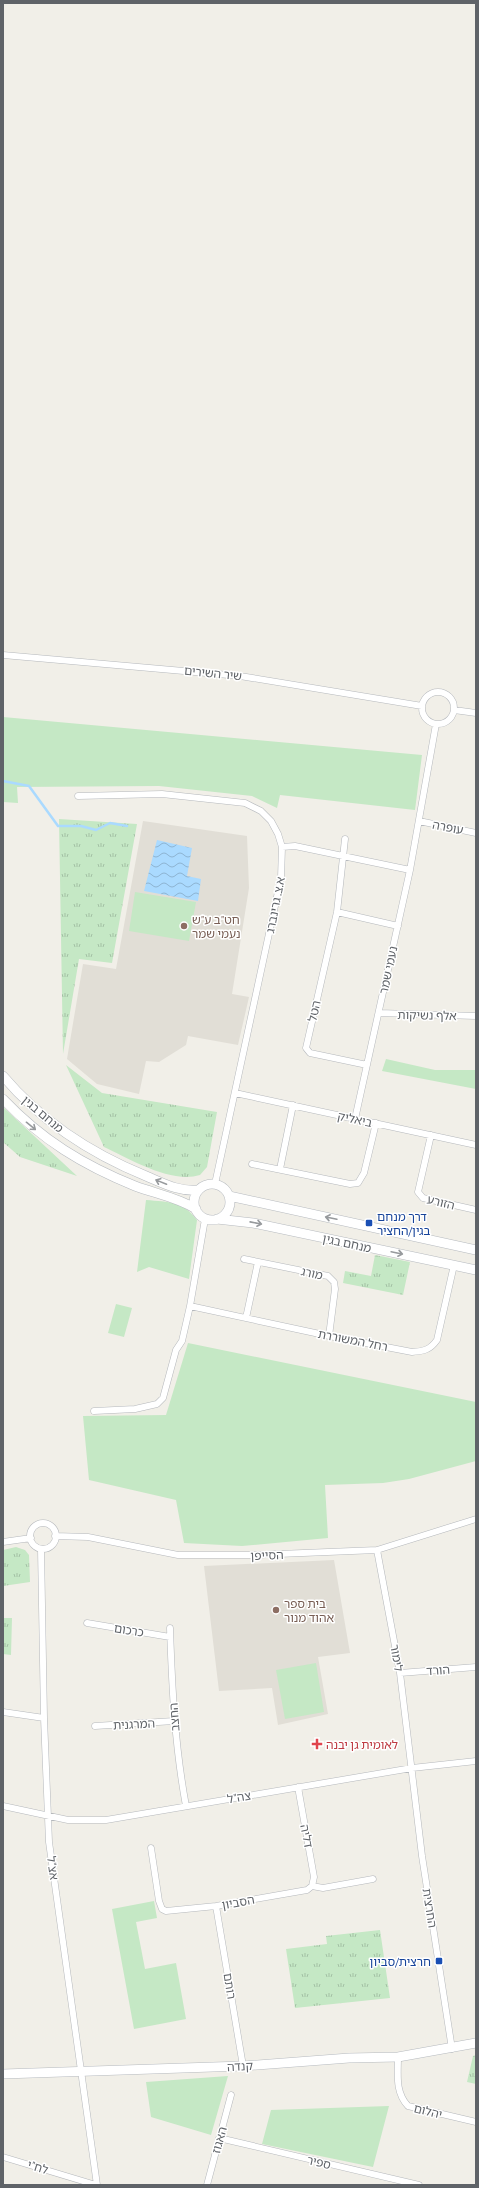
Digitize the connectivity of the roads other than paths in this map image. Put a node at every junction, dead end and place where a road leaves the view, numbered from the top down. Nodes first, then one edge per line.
1 (3, 655) edge
2 (422, 706) junction
3 (454, 710) junction
4 (476, 713) edge
5 (436, 724) junction
6 (78, 796) dead end
7 (419, 821) junction
8 (476, 832) edge
9 (345, 839) dead end
10 (282, 847) junction
11 (343, 856) junction
12 (410, 870) junction
13 (337, 912) junction
14 (398, 926) junction
15 (379, 1013) junction
16 (476, 1016) edge
17 (367, 1065) junction
18 (3, 1076) edge
19 (235, 1093) junction
20 (3, 1099) edge
21 (293, 1105) junction
22 (355, 1119) junction
23 (376, 1123) junction
24 (431, 1135) junction
25 (476, 1145) edge
26 (252, 1164) dead end
27 (280, 1170) junction
28 (215, 1184) junction
29 (198, 1190) junction
30 (229, 1196) junction
31 (196, 1209) junction
32 (476, 1210) edge
33 (205, 1218) junction
34 (217, 1219) junction
35 (476, 1250) edge
36 (244, 1259) dead end
37 (258, 1262) junction
38 (454, 1266) junction
39 (476, 1270) edge
40 (190, 1306) junction
41 (246, 1318) junction
42 (329, 1336) junction
43 (94, 1411) dead end
44 (476, 1519) edge
45 (56, 1536) junction
46 (30, 1538) junction
47 (3, 1542) edge
48 (41, 1549) junction
49 (377, 1550) junction
50 (87, 1624) dead end
51 (170, 1628) dead end
52 (170, 1637) junction
53 (476, 1667) edge
54 (400, 1673) junction
55 (3, 1712) edge
56 (44, 1718) junction
57 (174, 1721) junction
58 (95, 1726) dead end
59 (476, 1761) edge
60 (412, 1768) junction
61 (298, 1787) junction
62 (3, 1806) edge
63 (186, 1806) junction
64 (48, 1816) junction
65 (151, 1848) dead end
66 (373, 1878) dead end
67 (312, 1886) junction
68 (216, 1906) junction
69 (476, 2043) edge
70 (452, 2049) junction
71 (398, 2057) junction
72 (243, 2066) junction
73 (83, 2073) junction
74 (3, 2074) edge
75 (231, 2095) dead end
76 (476, 2122) edge
77 (219, 2138) junction
78 (3, 2157) edge
79 (97, 2185) edge
80 (207, 2185) edge
81 (419, 2185) edge

1 - 2 street, שיר השירים
2 - 3 street
2 - 5 street
3 - 4 street
3 - 5 street
5 - 7 street, נעמי שמר
6 - 10 street, א.צ. גרינברג
7 - 8 street, עופרה
7 - 12 street, נעמי שמר
9 - 11 street, הטל
10 - 11 street
10 - 19 street, א.צ. גרינברג
11 - 12 street
11 - 13 street, הטל
12 - 14 street, נעמי שמר
13 - 14 street
13 - 17 street, הטל
14 - 15 street, נעמי שמר
15 - 16 street, אלף נשיקות
15 - 17 street, נעמי שמר
17 - 22 street, נעמי שמר
29 -> 18 main road, מנחם בגין
19 - 21 street, ביאליק
19 - 28 street, א.צ. גרינברג
20 -> 31 main road, מנחם בגין
21 - 22 street, ביאליק
21 - 27 street
22 - 23 street, ביאליק
23 - 24 street, ביאליק
23 - 27 street
24 - 25 street, ביאליק
24 - 32 street, הזורע
26 - 27 street
28 - 29 main road
28 - 30 main road
29 - 31 main road
30 - 34 main road
35 -> 30 main road, מנחם בגין
31 - 33 main road
33 - 34 main road
33 - 40 street
34 -> 38 main road, מנחם בגין
36 - 37 street, מורג
37 - 41 street
37 - 42 street, מורג
38 - 39 main road, מנחם בגין
38 - 42 street, רחל המשוררת
40 - 41 street, רחל המשוררת
40 - 43 street
41 - 42 street, רחל המשוררת
44 - 49 street, הסייפן
45 - 46 street
45 - 48 street
45 - 49 street, הסייפן
46 - 47 street
46 - 48 street
48 - 56 street, אצ"ל
49 - 54 street, לימור
50 - 52 street, כרכום
51 - 52 street, החצב
52 - 57 street, החצב
53 - 54 street, הורד
54 - 60 street, לימור
55 - 56 street
56 - 64 street, אצ"ל
57 - 58 street, המרגנית
57 - 63 street, החצב
59 - 60 street, צה"ל
60 - 61 street, צה"ל
60 - 70 street, החרצית
61 - 63 street, צה"ל
61 - 67 street, דליה
62 - 64 street, צה"ל
63 - 64 street, צה"ל
64 - 73 street, אצ"ל
65 - 68 street, הסביון
66 - 67 street, הסביון
67 - 68 street, הסביון
68 - 72 street, רותם
69 - 70 main road, קנדה
70 - 71 main road, קנדה
71 - 72 main road, קנדה
71 - 76 street, יהלום
72 - 73 main road, קנדה
73 - 74 main road, קנדה
73 - 79 street, אצ"ל
75 - 77 street, האגוז
77 - 80 street, האגוז
77 - 81 street, ספיר
78 - 79 street, לח"י

